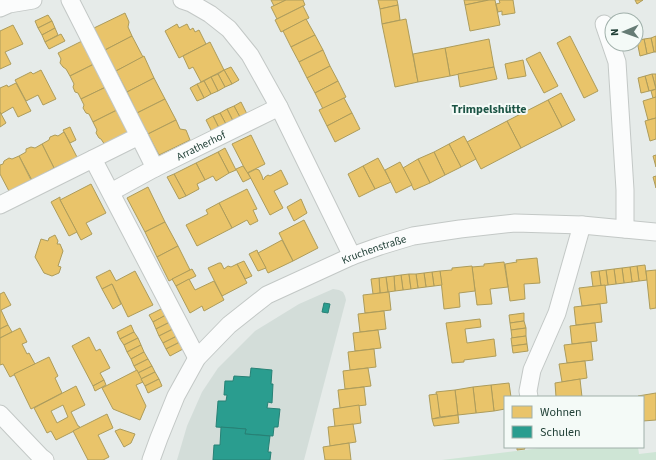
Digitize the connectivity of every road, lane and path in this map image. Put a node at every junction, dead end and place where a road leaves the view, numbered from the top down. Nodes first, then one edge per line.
1 (33, 0) edge
2 (70, 0) edge
3 (182, 0) edge
4 (0, 8) edge
5 (614, 52) edge
6 (279, 107) junction
7 (139, 136) junction
8 (93, 159) junction
9 (155, 168) junction
10 (111, 192) junction
11 (0, 206) edge
12 (582, 225) junction
13 (625, 228) junction
14 (656, 232) edge
15 (352, 256) junction
16 (197, 358) junction
17 (529, 396) edge
18 (0, 414) edge
19 (45, 460) edge
20 (151, 460) edge

1 - 4 street
2 - 7 street
3 - 6 street
5 - 13 street
6 - 9 street, Arratherhof
6 - 15 street
7 - 8 street
7 - 9 street
8 - 10 street
8 - 11 street
9 - 10 street, Arratherhof
10 - 16 street
12 - 13 street, Kruchenstraße
12 - 15 street, Kruchenstraße
12 - 17 street
13 - 14 street, Kruchenstraße
15 - 16 street, Kruchenstraße
16 - 20 street, Kruchenstraße
18 - 19 street

